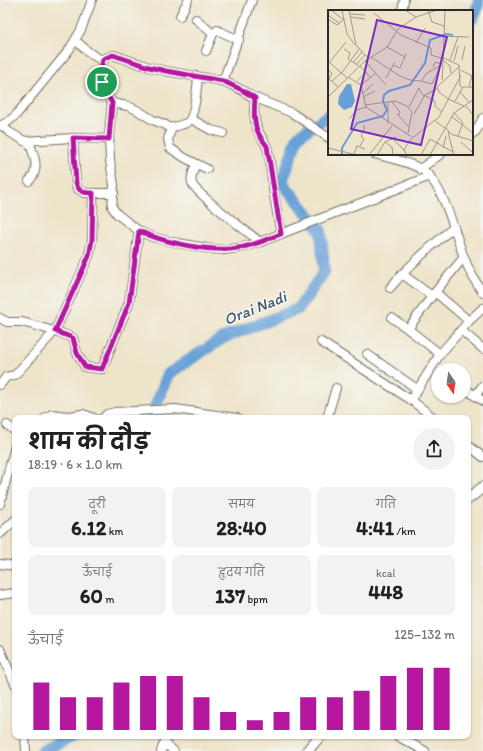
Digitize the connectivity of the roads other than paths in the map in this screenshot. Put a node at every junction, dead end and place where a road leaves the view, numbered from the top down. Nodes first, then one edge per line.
1 (92, 0) edge
2 (188, 0) edge
3 (252, 0) edge
4 (404, 0) edge
5 (402, 10) edge
6 (180, 16) dead end
7 (196, 20) dead end
8 (213, 34) junction
9 (75, 40) junction
10 (239, 40) junction
11 (206, 51) dead end
12 (103, 59) junction
13 (198, 78) junction
14 (223, 81) junction
15 (255, 98) junction
16 (112, 103) junction
17 (483, 118) edge
18 (191, 119) junction
19 (1, 126) edge
20 (170, 128) junction
21 (223, 133) dead end
22 (473, 133) edge
23 (328, 137) edge
24 (73, 138) junction
25 (109, 139) junction
26 (24, 141) junction
27 (378, 155) edge
28 (440, 155) edge
29 (196, 164) junction
30 (207, 169) dead end
31 (420, 169) junction
32 (430, 176) junction
33 (29, 181) dead end
34 (93, 193) junction
35 (114, 193) junction
36 (454, 227) junction
37 (139, 231) junction
38 (281, 234) junction
39 (260, 242) junction
40 (464, 257) junction
41 (402, 274) junction
42 (390, 288) dead end
43 (483, 293) edge
44 (433, 294) junction
45 (483, 308) edge
46 (0, 318) edge
47 (392, 318) dead end
48 (469, 321) junction
49 (408, 329) junction
50 (461, 330) junction
51 (55, 331) junction
52 (321, 342) dead end
53 (483, 349) edge
54 (367, 354) dead end
55 (440, 354) junction
56 (437, 363) edge
57 (431, 373) edge
58 (0, 385) edge
59 (483, 385) edge
60 (336, 388) dead end
61 (417, 389) junction
62 (471, 393) edge
63 (475, 396) junction
64 (411, 400) junction
65 (483, 401) edge
66 (50, 415) edge
67 (60, 415) edge
68 (76, 415) edge
69 (86, 415) edge
70 (106, 415) edge
71 (216, 415) edge
72 (328, 415) edge
73 (430, 415) edge
74 (7, 425) dead end
75 (12, 429) edge
76 (471, 447) edge
77 (483, 457) edge
78 (12, 458) edge
79 (482, 490) edge
80 (471, 498) edge
81 (0, 504) edge
82 (12, 523) edge
83 (0, 534) edge
84 (0, 564) edge
85 (12, 566) edge
86 (12, 593) edge
87 (0, 595) edge
88 (0, 649) edge
89 (12, 677) edge
90 (26, 739) edge
91 (317, 739) edge
92 (403, 739) edge
93 (164, 744) edge
94 (26, 751) edge
95 (174, 751) edge
96 (307, 751) edge
97 (425, 751) edge

1 - 9 street
2 - 6 street
3 - 10 street
4 - 5 street
7 - 8 street
8 - 10 street
8 - 11 street
9 - 12 street
9 - 19 street
10 - 14 street
12 - 13 street
12 - 16 street
13 - 14 street
13 - 18 street
14 - 15 street
15 - 23 street
15 - 38 street
16 - 20 street
16 - 25 street
17 - 22 street
18 - 20 street
18 - 21 street
19 - 26 street
20 - 29 street
24 - 25 street
24 - 26 street
24 - 34 street
25 - 35 street
26 - 33 street
27 - 31 street
28 - 31 street
29 - 30 street
29 - 39 street
31 - 32 street
32 - 36 street
32 - 38 street
34 - 35 street
34 - 51 street
35 - 37 street
36 - 40 street
36 - 41 street
37 - 39 street
37 - 51 street
38 - 39 street
40 - 43 street
40 - 44 street
41 - 42 street
41 - 44 street
44 - 48 street
44 - 49 street
45 - 48 street
46 - 51 street
47 - 49 street
48 - 50 street
49 - 55 street
50 - 53 street
50 - 55 street
51 - 58 street
52 - 64 street
54 - 61 street
55 - 56 street
57 - 61 street
59 - 63 street
60 - 72 street
61 - 64 street
62 - 63 street
63 - 65 street
64 - 73 street
66 - 67 street
68 - 69 street
70 - 71 street
74 - 75 street
76 - 77 street
78 - 81 street
79 - 80 street
82 - 83 street
84 - 85 street
86 - 87 street
88 - 89 street
90 - 94 street
91 - 96 street
92 - 97 street
93 - 95 street

